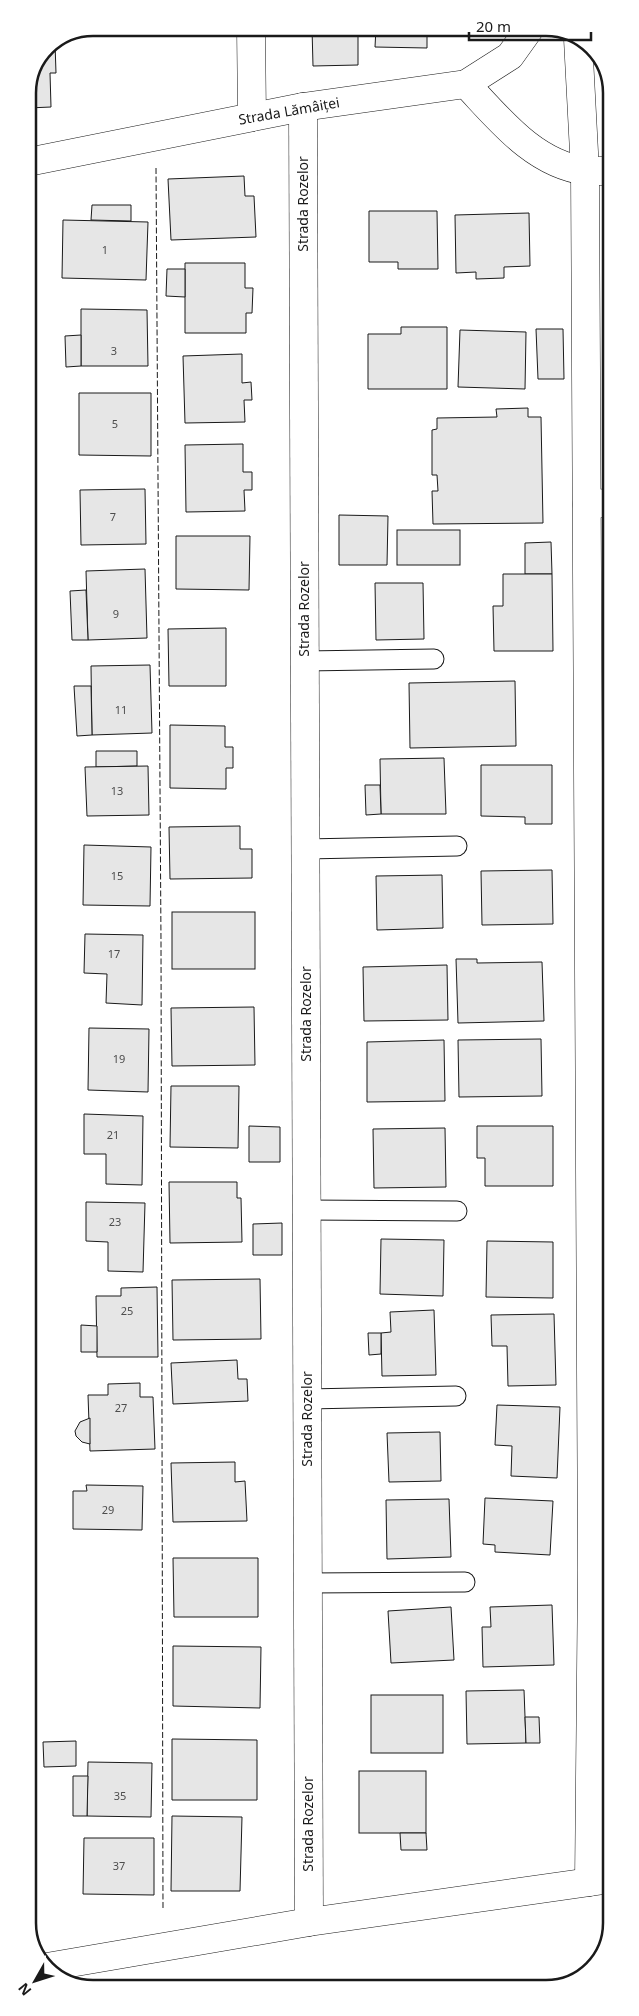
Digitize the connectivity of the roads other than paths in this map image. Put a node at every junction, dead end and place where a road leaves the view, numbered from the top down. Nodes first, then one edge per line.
1 (251, 36) edge
2 (524, 36) edge
3 (579, 47) edge
4 (466, 84) junction
5 (303, 107) junction
6 (252, 117) junction
7 (36, 160) edge
8 (597, 171) edge
9 (598, 503) edge
10 (434, 659) dead end
11 (304, 661) junction
12 (456, 846) dead end
13 (305, 848) junction
14 (600, 988) edge
15 (307, 1210) junction
16 (457, 1211) dead end
17 (456, 1396) dead end
18 (307, 1399) junction
19 (601, 1527) edge
20 (465, 1582) dead end
21 (308, 1583) junction
22 (600, 1880) edge
23 (309, 1922) junction
24 (60, 1965) edge

1 - 6 street
2 - 4 street, Strada Lămâiței
3 - 8 street
4 - 5 street, Strada Lămâiței
4 - 8 street
5 - 6 street, Strada Lămâiței
5 - 11 street, Strada Rozelor
6 - 7 street, Strada Lămâiței
8 - 9 street
9 - 14 street
10 - 11 lane
11 - 13 street, Strada Rozelor
12 - 13 lane
13 - 15 street, Strada Rozelor
14 - 19 street
15 - 16 lane
15 - 18 street, Strada Rozelor
17 - 18 lane
18 - 21 street, Strada Rozelor
19 - 22 street
20 - 21 lane
21 - 23 street, Strada Rozelor
22 - 23 street
23 - 24 street

